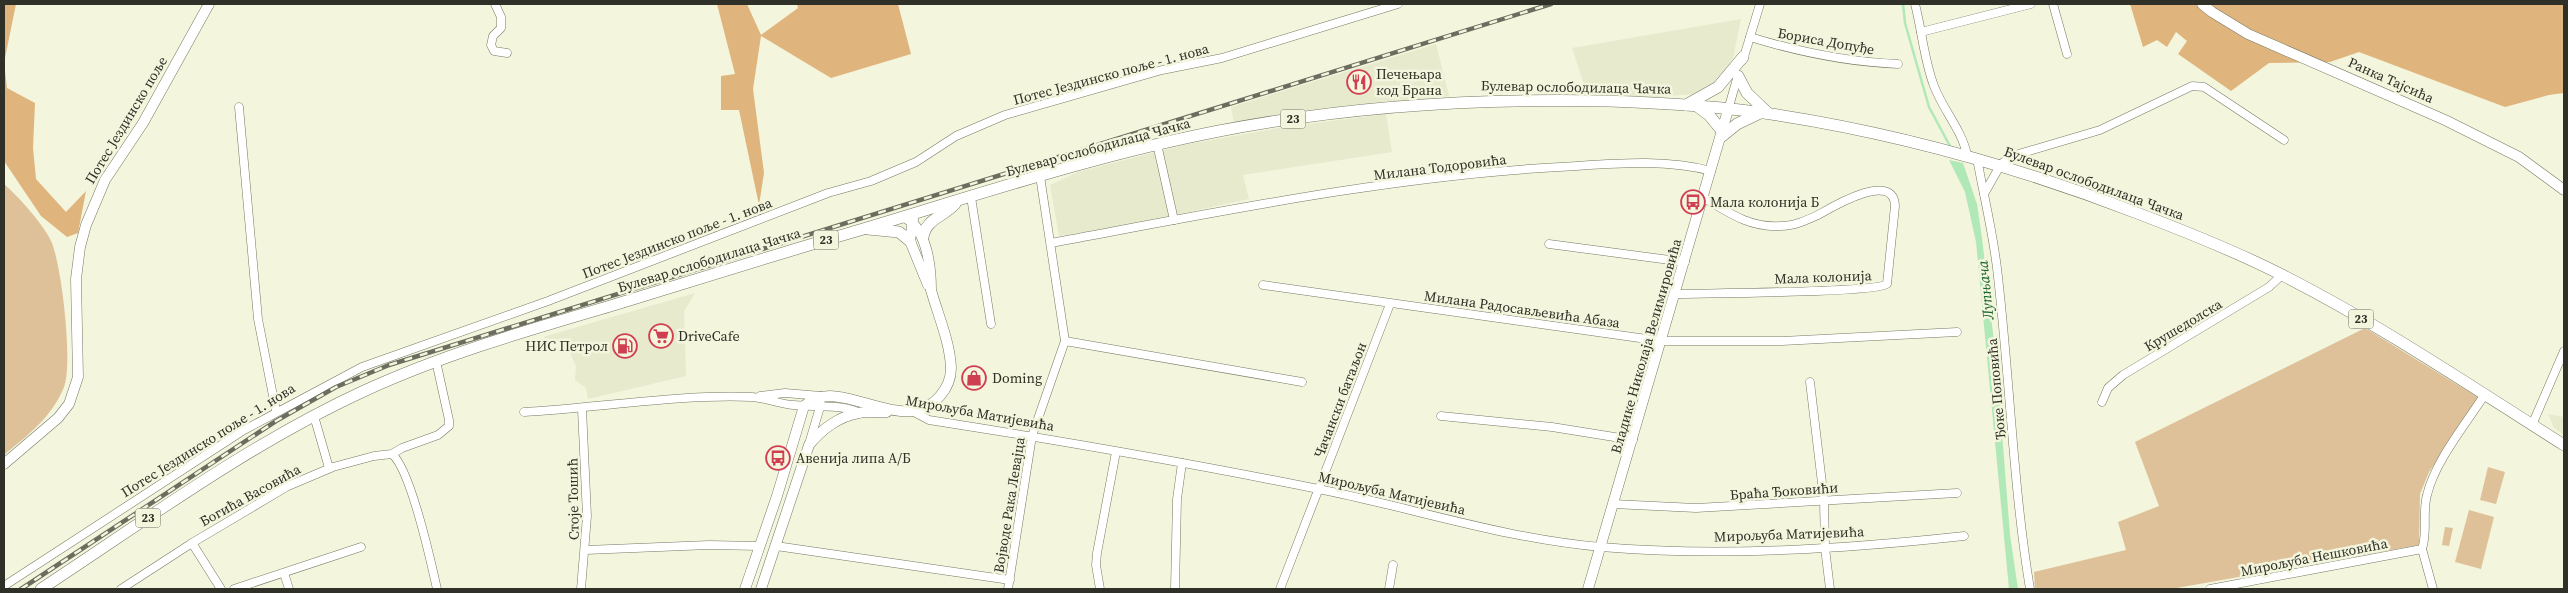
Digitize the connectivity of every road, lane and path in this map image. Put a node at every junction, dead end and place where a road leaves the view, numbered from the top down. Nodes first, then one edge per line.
1 (209, 4) edge
2 (495, 4) edge
3 (1398, 4) edge
4 (1760, 4) edge
5 (1915, 4) edge
6 (2031, 4) edge
7 (2053, 4) edge
8 (2202, 4) edge
9 (1921, 32) junction
10 (1750, 38) junction
11 (507, 53) dead end
12 (2067, 54) dead end
13 (1743, 57) junction
14 (1898, 64) dead end
15 (1738, 76) junction
16 (1692, 106) junction
17 (239, 107) dead end
18 (1728, 110) junction
19 (1765, 113) junction
20 (1721, 134) junction
21 (2284, 140) dead end
22 (1157, 144) junction
23 (1972, 156) junction
24 (2000, 164) junction
25 (1711, 171) junction
26 (1040, 176) junction
27 (2564, 190) edge
28 (1984, 194) junction
29 (971, 197) junction
30 (1704, 198) junction
31 (958, 201) junction
32 (911, 217) junction
33 (1174, 220) junction
34 (866, 228) junction
35 (923, 237) junction
36 (910, 241) junction
37 (1051, 243) junction
38 (1549, 244) dead end
39 (1684, 262) junction
40 (2282, 275) junction
41 (1263, 284) dead end
42 (931, 290) junction
43 (1675, 294) junction
44 (1390, 304) junction
45 (991, 324) dead end
46 (1958, 332) dead end
47 (1065, 341) junction
48 (1661, 341) junction
49 (2564, 351) edge
50 (436, 361) junction
51 (1302, 382) dead end
52 (1810, 382) dead end
53 (2485, 394) junction
54 (821, 396) junction
55 (755, 397) junction
56 (2102, 402) dead end
57 (804, 406) junction
58 (820, 407) junction
59 (582, 409) junction
60 (276, 411) junction
61 (896, 411) junction
62 (524, 412) dead end
63 (914, 412) junction
64 (859, 413) junction
65 (314, 416) junction
66 (1441, 416) dead end
67 (2532, 425) junction
68 (1032, 436) junction
69 (1633, 440) junction
70 (809, 445) junction
71 (2564, 445) edge
72 (1116, 452) junction
73 (392, 454) junction
74 (1182, 463) junction
75 (4, 464) edge
76 (329, 468) junction
77 (1318, 489) junction
78 (1957, 493) dead end
79 (1824, 500) junction
80 (1613, 504) junction
81 (1964, 536) dead end
82 (192, 542) junction
83 (759, 546) junction
84 (776, 546) junction
85 (361, 547) dead end
86 (1601, 547) junction
87 (1826, 548) junction
88 (2422, 549) junction
89 (586, 550) junction
90 (1394, 565) dead end
91 (284, 573) junction
92 (1010, 580) junction
93 (4, 586) edge
94 (41, 589) edge
95 (121, 589) edge
96 (221, 589) edge
97 (234, 589) edge
98 (289, 589) edge
99 (437, 589) edge
100 (581, 589) edge
101 (745, 589) edge
102 (761, 589) edge
103 (1008, 589) edge
104 (1100, 589) edge
105 (1175, 589) edge
106 (1280, 589) edge
107 (1389, 589) edge
108 (1588, 589) edge
109 (1830, 589) edge
110 (2030, 589) edge
111 (2210, 589) edge
112 (2433, 589) edge

1 - 75 street, Потес Јездинско поље
2 - 11 street
3 - 60 street, Потес Јездинско поље - 1. нова
4 - 10 street
5 - 9 street, Ђоке Поповића
6 - 9 street
7 - 12 street
8 - 27 street, Ранка Тајсића
9 - 23 street, Ђоке Поповића
10 - 13 street
10 - 14 street, Бориса Допуђе
13 - 15 street
13 - 16 main road
15 - 18 street
15 - 19 main road
16 - 18 main road, Булевар ослободилаца Чачка / 23
16 - 20 main road
16 - 22 main road, Булевар ослободилаца Чачка / 23
17 - 60 street
18 - 19 main road, Булевар ослободилаца Чачка / 23
18 - 20 street, Владике Николаја Велимировића
19 - 20 main road
19 - 23 main road, Булевар ослободилаца Чачка / 23
20 - 25 street, Владике Николаја Велимировића
21 - 24 street
22 - 26 main road, Булевар ослободилаца Чачка / 23
22 - 33 street
23 - 24 main road, Булевар ослободилаца Чачка / 23
23 - 28 street, Ђоке Поповића
24 - 28 street
24 - 40 main road, Булевар ослободилаца Чачка / 23
25 - 30 street, Владике Николаја Велимировића
25 - 33 street, Милана Тодоровића
26 - 29 main road, Булевар ослободилаца Чачка / 23
26 - 37 street, Војводе Рака Левајца
28 - 110 street, Ђоке Поповића
29 - 31 main road, Булевар ослободилаца Чачка / 23
29 - 45 street
30 - 39 street, Владике Николаја Велимировића
30 - 43 street, Мала колонија
31 - 32 main road, Булевар ослободилаца Чачка / 23
31 - 35 main road
32 - 34 main road, Булевар ослободилаца Чачка / 23
32 - 35 street
32 - 36 street
33 - 37 street, Милана Тодоровића
34 - 36 main road
34 - 50 main road, Булевар ослободилаца Чачка / 23
35 - 42 street
36 - 42 street
37 - 47 street, Војводе Рака Левајца
38 - 39 street
39 - 43 street, Владике Николаја Велимировића
40 - 53 main road, Булевар ослободилаца Чачка / 23
40 - 56 street, Крушедолска
41 - 44 street, Милана Радосављевића Абаза
42 - 63 street
43 - 48 street, Владике Николаја Велимировића
44 - 48 street, Милана Радосављевића Абаза
44 - 77 street, Чачански батаљон
46 - 48 street, Милана Радосављевића Абаза
47 - 51 street
47 - 68 street, Војводе Рака Левајца
48 - 69 street, Владике Николаја Велимировића
49 - 67 street
50 - 65 main road, Булевар ослободилаца Чачка / 23
50 - 73 street, Богића Васовића
52 - 79 street
53 - 67 main road, Булевар ослободилаца Чачка / 23
53 - 88 street
54 - 55 street
54 - 57 street
54 - 58 street
54 - 61 street, Мирољуба Матијевића
55 - 57 street
55 - 59 street
57 - 58 street
57 - 83 street
58 - 64 street
58 - 70 street
59 - 62 street
59 - 89 street, Стоје Тошић
60 - 93 street, Потес Јездинско поље - 1. нова
61 - 63 street, Мирољуба Матијевића
61 - 64 street
63 - 68 street, Мирољуба Матијевића
64 - 70 street
65 - 76 street
65 - 94 main road, Булевар ослободилаца Чачка / 23
66 - 69 street
67 - 71 main road, Булевар ослободилаца Чачка / 23
68 - 72 street, Мирољуба Матијевића
68 - 92 street, Војводе Рака Левајца
69 - 80 street, Владике Николаја Велимировића
70 - 84 street
72 - 74 street, Мирољуба Матијевића
72 - 104 street
73 - 76 street, Богића Васовића
73 - 99 street
74 - 77 street, Мирољуба Матијевића
74 - 105 street
76 - 82 street, Богића Васовића
77 - 86 street, Мирољуба Матијевића
77 - 106 street, Чачански батаљон
78 - 79 street, Браћа Ђоковићи
79 - 80 street, Браћа Ђоковићи
79 - 87 street
80 - 86 street, Владике Николаја Велимировића
81 - 87 street, Мирољуба Матијевића
82 - 95 street, Богића Васовића
82 - 96 street
83 - 89 street
83 - 101 street
84 - 92 street
84 - 102 street
85 - 91 street
86 - 87 street, Мирољуба Матијевића
86 - 108 street, Владике Николаја Велимировића
87 - 109 street
88 - 111 street, Мирољуба Нешковића
88 - 112 street
89 - 100 street, Стоје Тошић
90 - 107 street
91 - 97 street
91 - 98 street
92 - 103 street, Војводе Рака Левајца

